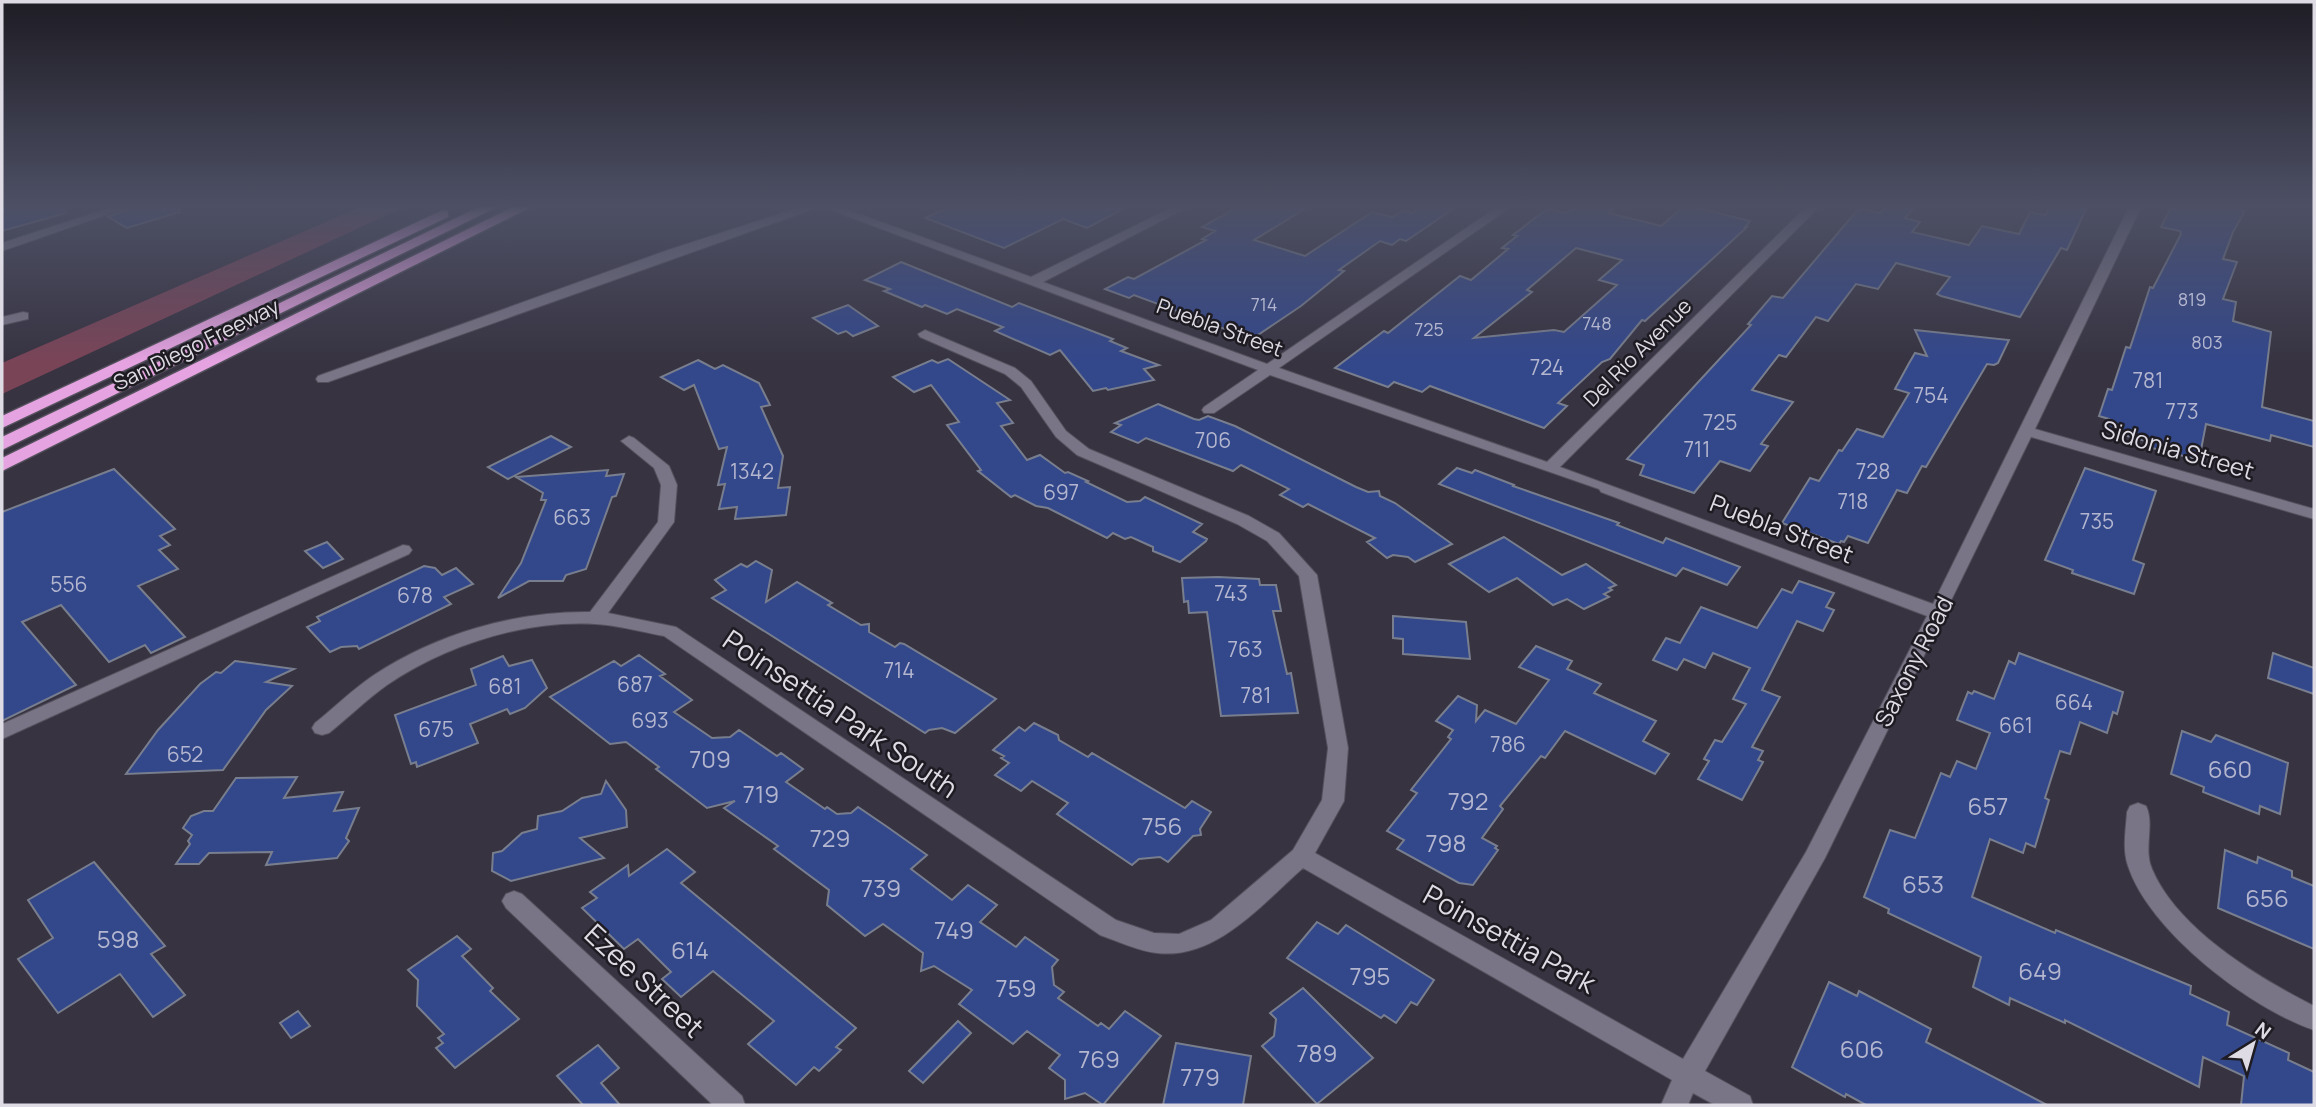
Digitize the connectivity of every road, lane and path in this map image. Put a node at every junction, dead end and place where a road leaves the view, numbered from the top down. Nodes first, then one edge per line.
1 (323, 259) edge
2 (348, 259) edge
3 (384, 259) edge
4 (420, 259) edge
5 (656, 259) edge
6 (969, 259) edge
7 (1079, 259) edge
8 (1429, 259) edge
9 (1761, 259) edge
10 (2110, 259) edge
11 (1032, 282) junction
12 (23, 316) dead end
13 (2, 321) edge
14 (925, 334) dead end
15 (1268, 369) junction
16 (323, 379) dead end
17 (2, 409) edge
18 (1209, 410) dead end
19 (2, 423) edge
20 (2027, 431) junction
21 (629, 440) dead end
22 (2, 444) edge
23 (2, 466) edge
24 (1551, 467) junction
25 (2314, 514) edge
26 (403, 550) dead end
27 (1938, 613) junction
28 (596, 618) junction
29 (321, 728) dead end
30 (2, 732) edge
31 (2138, 812) dead end
32 (1301, 856) junction
33 (514, 901) dead end
34 (2314, 1019) edge
35 (1688, 1075) junction
36 (732, 1105) edge
37 (1674, 1105) edge
38 (1740, 1105) edge

1 - 17 highway, San Diego Freeway
2 - 19 highway
3 - 22 highway
4 - 23 highway, San Diego Freeway
5 - 16 street
6 - 11 street, Puebla Street
7 - 11 street
8 - 15 street
9 - 24 street, Del Rio Avenue
10 - 20 street, Saxony Road
11 - 15 street, Puebla Street
12 - 13 street
14 - 32 street, Poinsettia Park South
15 - 18 street
15 - 24 street, Puebla Street
20 - 25 street, Sidonia Street
20 - 27 street, Saxony Road
21 - 28 street
24 - 27 street, Puebla Street
26 - 30 street
27 - 35 street, Saxony Road
28 - 29 street, Poinsettia Park South
28 - 32 street, Poinsettia Park South
31 - 34 street
32 - 35 street, Poinsettia Park
33 - 36 street, Ezee Street
35 - 37 street, Saxony Road
35 - 38 street, Poinsettia Park

